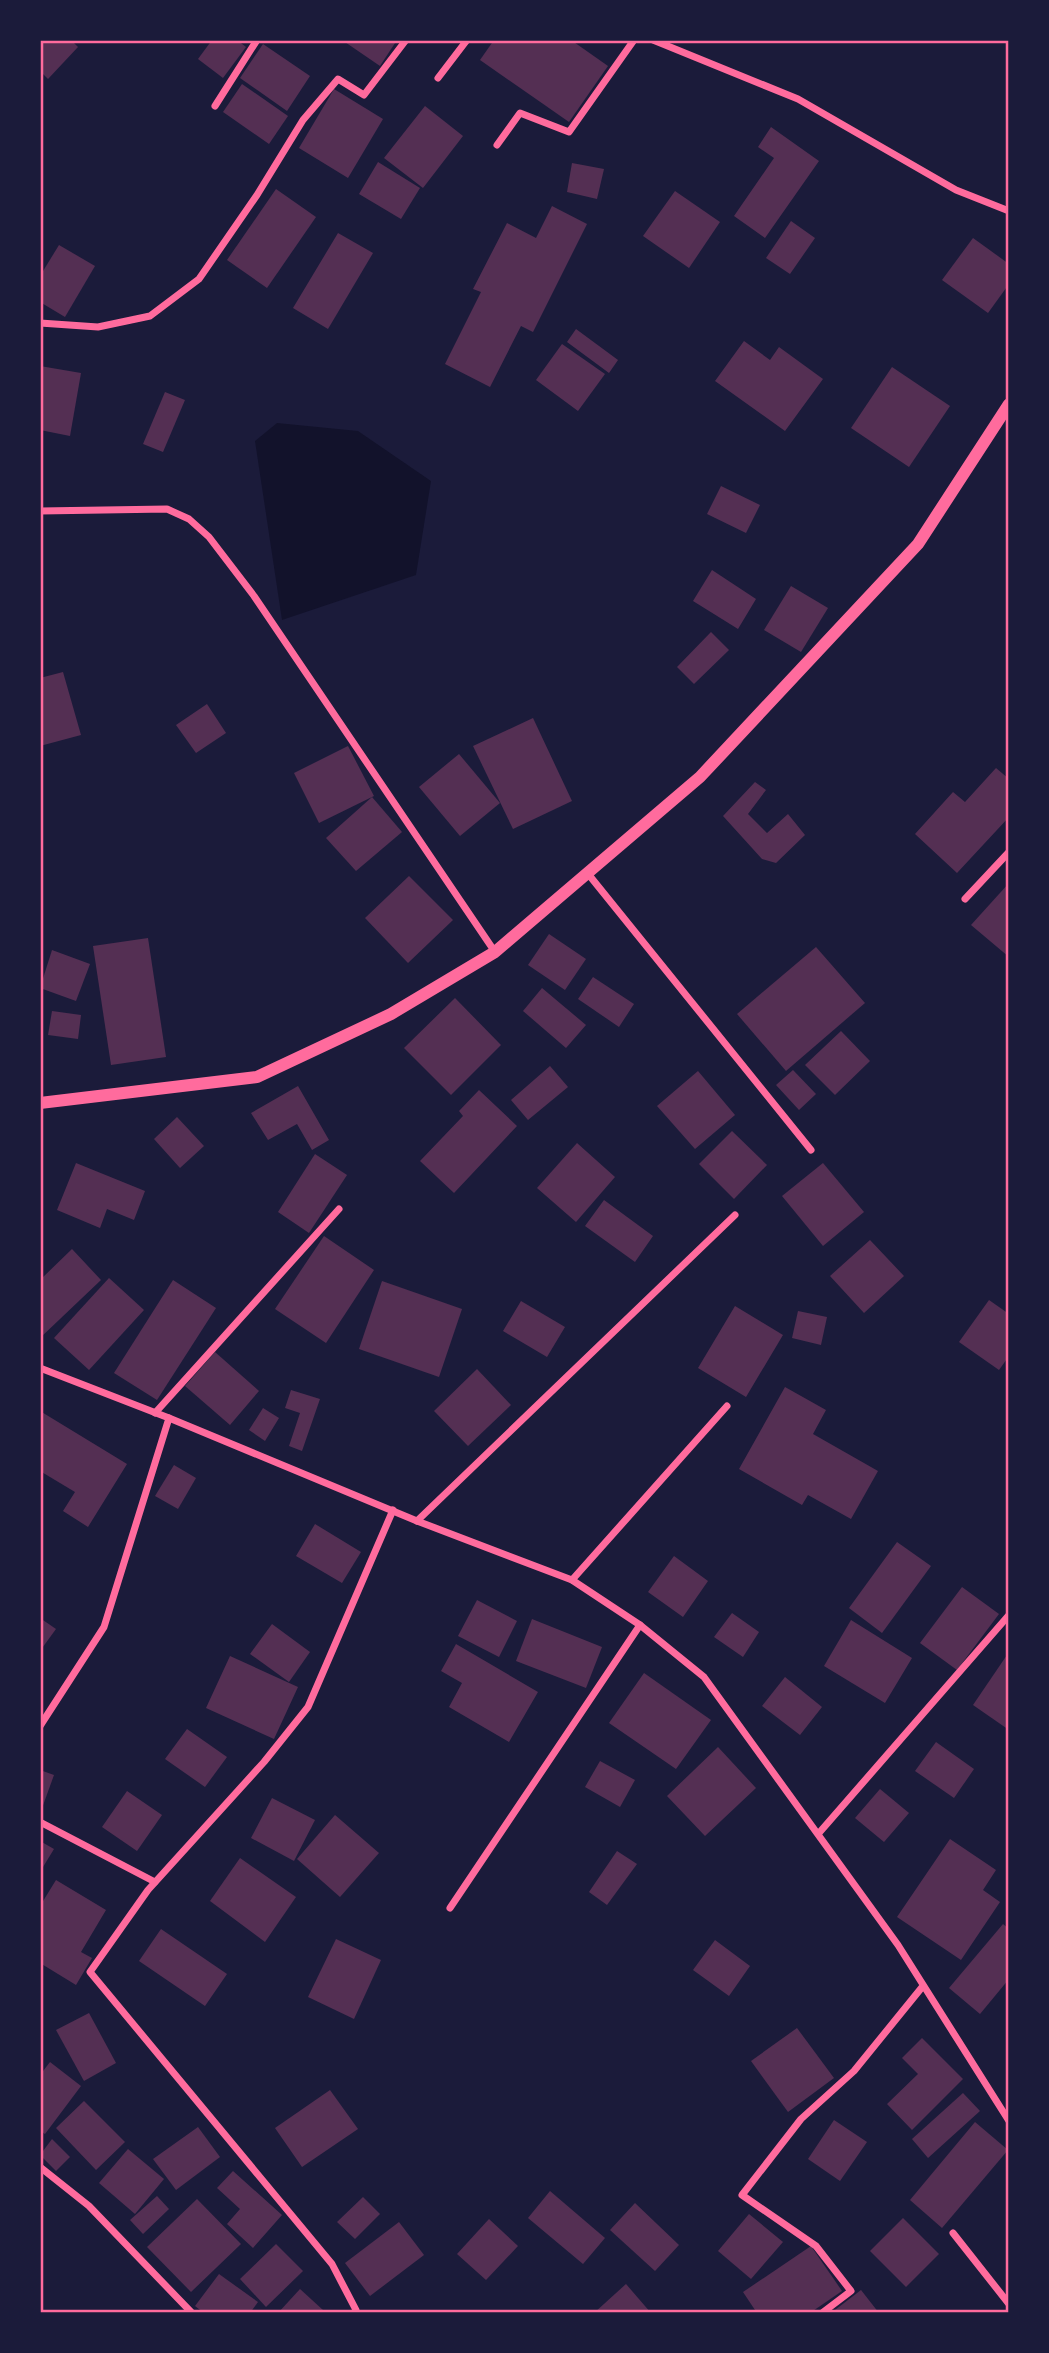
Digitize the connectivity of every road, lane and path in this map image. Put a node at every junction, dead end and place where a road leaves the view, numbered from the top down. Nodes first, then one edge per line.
1 (257, 40) edge
2 (406, 40) edge
3 (467, 40) edge
4 (634, 40) edge
5 (653, 40) edge
6 (438, 78) dead end
7 (215, 106) dead end
8 (497, 145) dead end
9 (1009, 211) edge
10 (40, 323) edge
11 (1009, 404) edge
12 (40, 511) edge
13 (1009, 852) edge
14 (589, 875) junction
15 (965, 899) dead end
16 (495, 952) junction
17 (40, 1103) edge
18 (810, 1150) dead end
19 (339, 1209) dead end
20 (735, 1215) dead end
21 (40, 1368) edge
22 (727, 1406) dead end
23 (155, 1413) junction
24 (169, 1418) junction
25 (393, 1510) junction
26 (417, 1521) junction
27 (572, 1580) junction
28 (1009, 1615) edge
29 (640, 1625) junction
30 (40, 1726) edge
31 (40, 1822) edge
32 (819, 1833) junction
33 (155, 1882) junction
34 (450, 1908) dead end
35 (923, 1986) junction
36 (1009, 2121) edge
37 (40, 2167) edge
38 (953, 2233) dead end
39 (1009, 2304) edge
40 (192, 2313) edge
41 (354, 2313) edge
42 (822, 2313) edge

1 - 7 street
2 - 10 street
3 - 6 street
4 - 8 street
5 - 9 street
11 - 14 street
12 - 16 street
13 - 15 street
14 - 16 street
14 - 18 street
16 - 17 street
19 - 23 street
20 - 26 street
21 - 23 street
22 - 27 street
23 - 24 street
24 - 25 street
24 - 30 street
25 - 26 street
25 - 33 street
26 - 27 street
27 - 29 street
28 - 32 street
29 - 32 street
29 - 34 street
31 - 33 street
32 - 35 street
33 - 41 street
35 - 36 street
35 - 42 street
37 - 40 street
38 - 39 street

